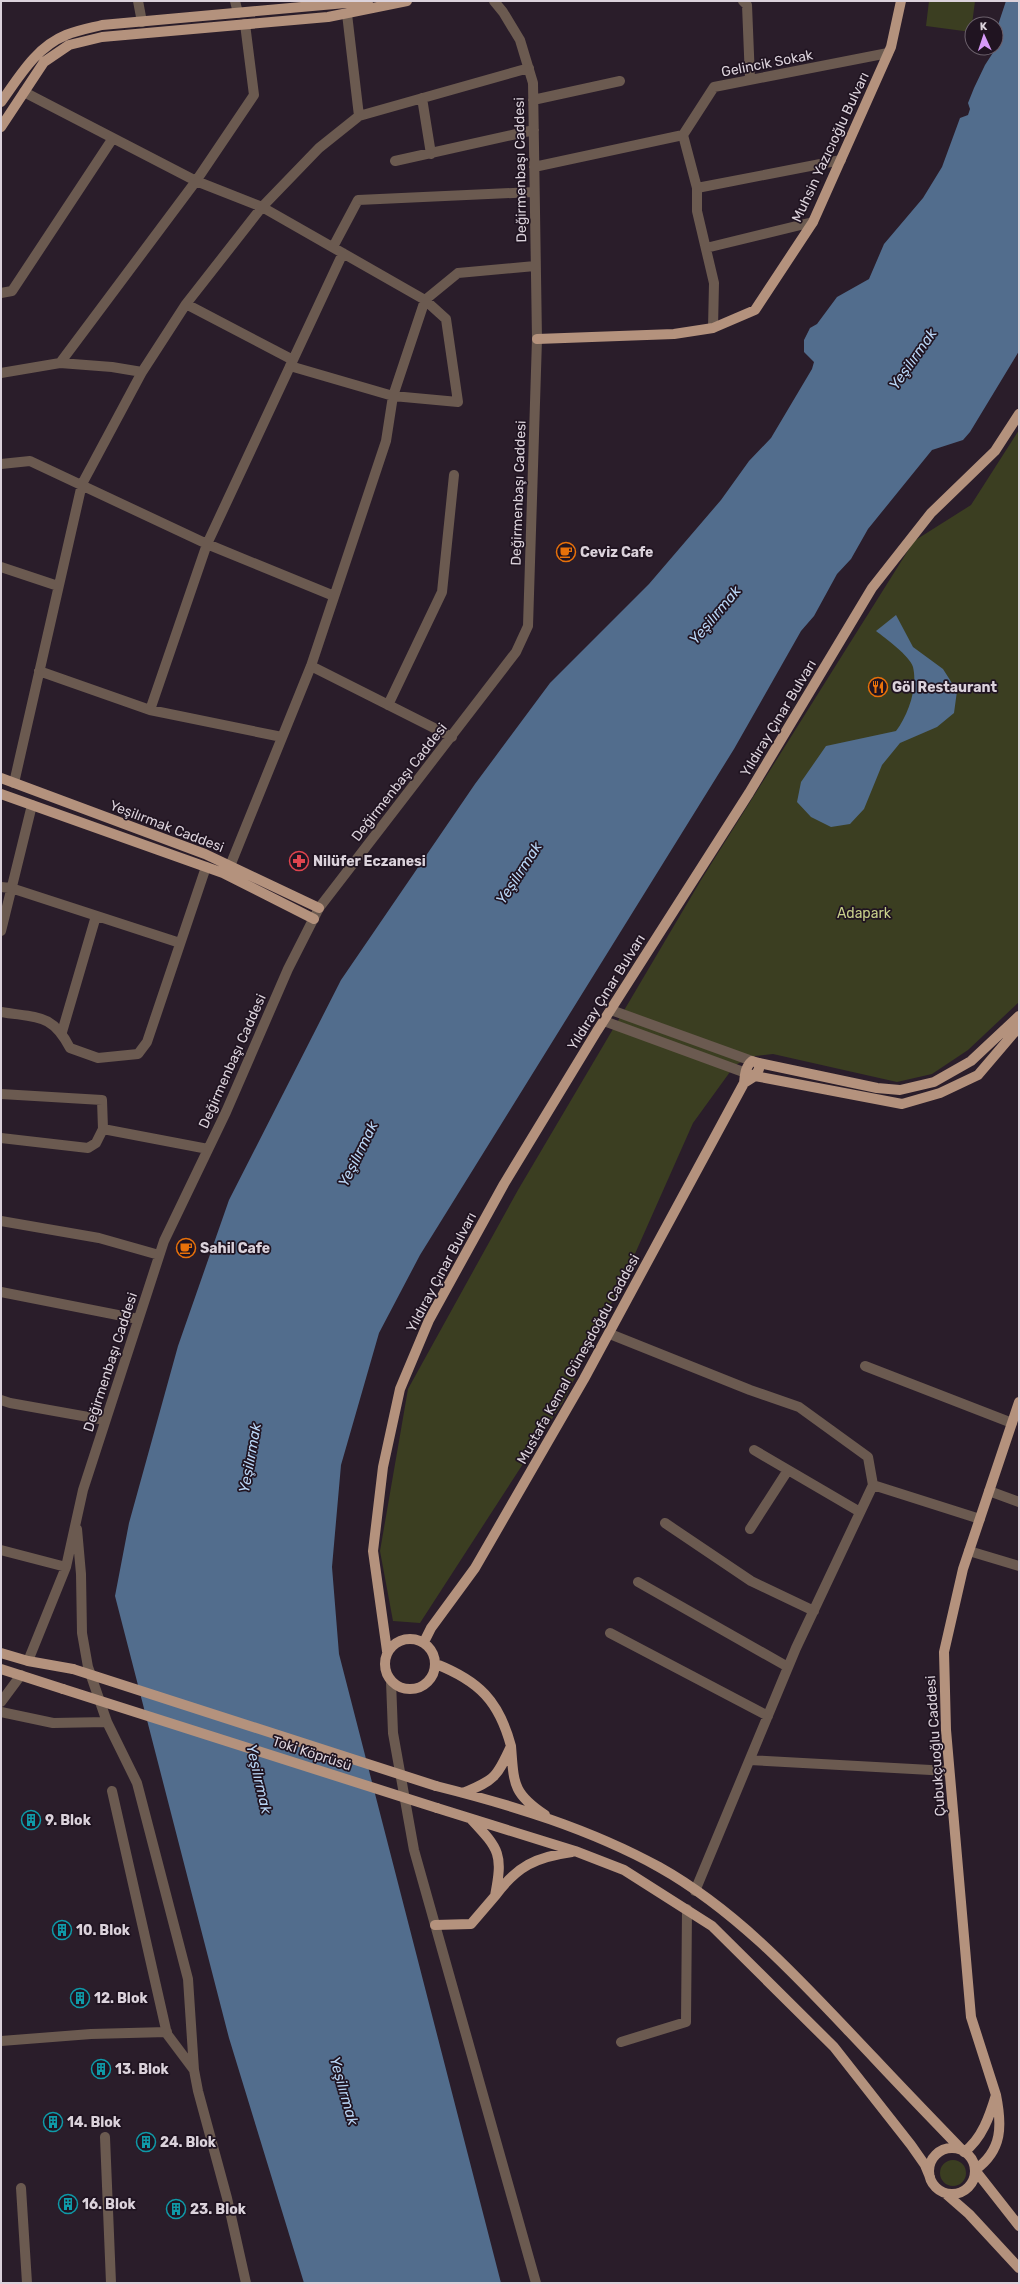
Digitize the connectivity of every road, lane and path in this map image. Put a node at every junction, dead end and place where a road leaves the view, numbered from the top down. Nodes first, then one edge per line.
1 (138, 1) edge
2 (235, 1) edge
3 (368, 1) edge
4 (407, 1) edge
5 (494, 1) edge
6 (743, 1) edge
7 (901, 1) edge
8 (308, 4) edge
9 (238, 13) junction
10 (347, 14) junction
11 (142, 22) junction
12 (245, 24) junction
13 (888, 53) junction
14 (529, 68) junction
15 (750, 79) junction
16 (620, 81) dead end
17 (24, 92) junction
18 (422, 98) junction
19 (533, 100) junction
20 (1, 102) edge
21 (358, 116) junction
22 (1, 127) edge
23 (534, 130) junction
24 (683, 134) junction
25 (113, 138) junction
26 (431, 154) junction
27 (841, 160) junction
28 (395, 161) dead end
29 (534, 167) junction
30 (196, 181) junction
31 (697, 188) junction
32 (534, 192) junction
33 (262, 207) junction
34 (813, 222) junction
35 (333, 247) junction
36 (706, 248) junction
37 (343, 253) junction
38 (535, 266) junction
39 (1, 293) edge
40 (424, 300) junction
41 (186, 304) junction
42 (713, 328) junction
43 (537, 339) junction
44 (60, 363) junction
45 (292, 363) junction
46 (142, 372) junction
47 (1, 373) edge
48 (393, 396) junction
49 (1019, 414) edge
50 (1, 464) edge
51 (454, 475) dead end
52 (82, 484) junction
53 (207, 544) junction
54 (1, 567) edge
55 (58, 586) junction
56 (334, 596) junction
57 (311, 666) junction
58 (39, 670) junction
59 (388, 705) junction
60 (150, 710) junction
61 (282, 737) junction
62 (452, 737) junction
63 (1, 778) edge
64 (14, 783) junction
65 (1, 794) edge
66 (32, 804) junction
67 (230, 866) junction
68 (206, 867) junction
69 (6, 888) edge
70 (319, 908) junction
71 (96, 916) junction
72 (314, 919) junction
73 (1, 931) edge
74 (180, 943) junction
75 (611, 1010) junction
76 (1, 1012) edge
77 (1019, 1016) edge
78 (604, 1021) junction
79 (1019, 1027) edge
80 (62, 1032) junction
81 (755, 1062) junction
82 (750, 1074) junction
83 (1, 1094) edge
84 (103, 1129) junction
85 (1, 1138) edge
86 (208, 1149) junction
87 (1, 1222) edge
88 (159, 1255) junction
89 (1, 1292) edge
90 (138, 1319) junction
91 (610, 1334) junction
92 (865, 1366) dead end
93 (1, 1400) edge
94 (1019, 1402) edge
95 (1015, 1419) edge
96 (105, 1420) junction
97 (754, 1450) dead end
98 (788, 1470) junction
99 (873, 1485) junction
100 (989, 1490) junction
101 (1019, 1502) edge
102 (860, 1512) junction
103 (76, 1516) junction
104 (980, 1519) junction
105 (665, 1523) dead end
106 (750, 1529) dead end
107 (1, 1550) edge
108 (969, 1551) junction
109 (1019, 1566) edge
110 (66, 1567) junction
111 (638, 1582) dead end
112 (814, 1611) junction
113 (610, 1633) dead end
114 (424, 1642) junction
115 (388, 1651) junction
116 (1, 1653) edge
117 (28, 1661) junction
118 (436, 1664) junction
119 (788, 1667) junction
120 (1, 1668) edge
121 (21, 1675) junction
122 (392, 1682) junction
123 (1, 1702) edge
124 (1, 1712) edge
125 (768, 1716) junction
126 (107, 1722) junction
127 (511, 1746) junction
128 (750, 1760) junction
129 (949, 1771) junction
130 (112, 1791) dead end
131 (463, 1793) junction
132 (470, 1818) junction
133 (554, 1822) junction
134 (575, 1851) junction
135 (695, 1891) junction
136 (495, 1896) junction
137 (687, 1909) junction
138 (435, 1925) junction
139 (166, 2032) junction
140 (1, 2040) edge
141 (621, 2042) dead end
142 (194, 2070) junction
143 (996, 2095) junction
144 (105, 2137) dead end
145 (964, 2152) junction
146 (975, 2170) junction
147 (930, 2177) junction
148 (21, 2188) dead end
149 (945, 2193) junction
150 (1019, 2226) edge
151 (1019, 2268) edge
152 (27, 2283) edge
153 (111, 2283) edge
154 (246, 2283) edge
155 (536, 2283) edge

1 - 11 street
2 - 9 street
3 - 8 main road
4 - 10 main road
5 - 14 street, Değirmenbaşı Caddesi
6 - 15 street
7 - 13 main road, Muhsin Yazıcıoğlu Bulvarı
8 - 9 main road
9 - 11 main road
10 - 12 main road
10 - 21 street
11 - 20 main road
12 - 17 main road
12 - 30 street
13 - 15 street, Gelincik Sokak
13 - 27 main road, Muhsin Yazıcıoğlu Bulvarı
14 - 18 street
14 - 19 street, Değirmenbaşı Caddesi
15 - 24 street, Gelincik Sokak
16 - 19 street
17 - 22 main road
17 - 25 street
18 - 21 street
18 - 26 street
19 - 23 street, Değirmenbaşı Caddesi
21 - 33 street
23 - 26 street
23 - 29 street, Değirmenbaşı Caddesi
24 - 29 street
24 - 31 street
25 - 30 street
25 - 39 street
26 - 28 street
27 - 31 street
27 - 34 main road, Muhsin Yazıcıoğlu Bulvarı
29 - 32 street, Değirmenbaşı Caddesi
30 - 33 street
30 - 44 street
31 - 36 street
32 - 35 street
32 - 38 street, Değirmenbaşı Caddesi
33 - 35 street
33 - 41 street
34 - 36 street
34 - 42 main road, Muhsin Yazıcıoğlu Bulvarı
35 - 37 street
36 - 42 street
37 - 40 street
37 - 45 street
38 - 40 street
38 - 43 street, Değirmenbaşı Caddesi
40 - 48 street
40 - 48 street
41 - 45 street
41 - 46 street
42 - 43 main road, Muhsin Yazıcıoğlu Bulvarı
43 - 62 street, Değirmenbaşı Caddesi
44 - 46 street
44 - 47 street
45 - 48 street
45 - 53 street
46 - 52 street
48 - 56 street
49 - 75 main road, Yıldıray Çınar Bulvarı
50 - 52 street
51 - 59 street
52 - 53 street
52 - 55 street
53 - 56 street
53 - 60 street
54 - 55 street
55 - 58 street
56 - 57 street
57 - 59 street
57 - 61 street
58 - 60 street
58 - 64 street
59 - 62 street
60 - 61 street
61 - 67 street
62 - 70 street, Değirmenbaşı Caddesi
63 - 64 main road, Yeşilırmak Caddesi
64 - 67 main road, Yeşilırmak Caddesi
65 - 66 main road, Yeşilırmak Caddesi
66 - 68 main road, Yeşilırmak Caddesi
66 - 69 street
67 - 70 main road, Yeşilırmak Caddesi
68 - 72 main road, Yeşilırmak Caddesi
68 - 74 street
69 - 71 street
69 - 73 street
70 - 72 street, Değirmenbaşı Caddesi
71 - 74 street
71 - 80 street
72 - 86 street, Değirmenbaşı Caddesi
74 - 80 street
75 - 78 main road, Yıldıray Çınar Bulvarı
75 - 81 street
76 - 80 street
77 - 81 main road
78 - 82 street
78 - 115 main road, Yıldıray Çınar Bulvarı
79 - 82 main road
81 - 82 main road
82 - 91 main road, Mustafa Kemal Güneşdoğdu Caddesi
83 - 84 street
84 - 85 street
84 - 86 street
86 - 88 street, Değirmenbaşı Caddesi
87 - 88 street
88 - 90 street, Değirmenbaşı Caddesi
89 - 90 street
90 - 96 street, Değirmenbaşı Caddesi
91 - 99 street
91 - 114 main road, Mustafa Kemal Güneşdoğdu Caddesi
92 - 95 street
93 - 96 street
94 - 95 main road, Çubukçuoğlu Caddesi
95 - 100 main road, Çubukçuoğlu Caddesi
96 - 103 street, Değirmenbaşı Caddesi
97 - 98 street
98 - 102 street
98 - 106 street
99 - 102 street
99 - 104 street
100 - 101 street
100 - 104 main road, Çubukçuoğlu Caddesi
102 - 112 street
103 - 110 street, Değirmenbaşı Caddesi
103 - 126 street
104 - 108 main road, Çubukçuoğlu Caddesi
105 - 112 street
107 - 110 street
108 - 109 street
108 - 129 main road, Çubukçuoğlu Caddesi
110 - 117 street, Değirmenbaşı Caddesi
111 - 119 street
112 - 119 street
113 - 125 street
114 - 115 main road
114 - 118 main road
115 - 122 main road
116 - 117 main road
117 - 131 main road, bridge
118 - 122 main road
118 - 127 main road
119 - 125 street
120 - 121 main road, Toki Köprüsü
121 - 123 street
121 - 132 main road, Toki Köprüsü, bridge
122 - 138 street
124 - 126 street
125 - 128 street
126 - 142 street
127 - 131 main road
127 - 133 main road
128 - 129 street
128 - 135 street
129 - 143 main road, Çubukçuoğlu Caddesi
130 - 139 street
131 - 133 main road
132 - 134 main road, Toki Köprüsü
132 - 136 main road
133 - 135 main road
134 - 136 main road
134 - 137 main road, Toki Köprüsü
135 - 145 main road
136 - 138 main road
137 - 141 street
137 - 147 main road, Toki Köprüsü
138 - 155 street
139 - 140 street
139 - 142 street
142 - 154 street
143 - 145 main road
143 - 146 main road, Çubukçuoğlu Caddesi
144 - 153 street
145 - 146 main road
145 - 147 main road
146 - 149 main road
146 - 150 main road
147 - 149 main road
148 - 152 street
149 - 151 main road

